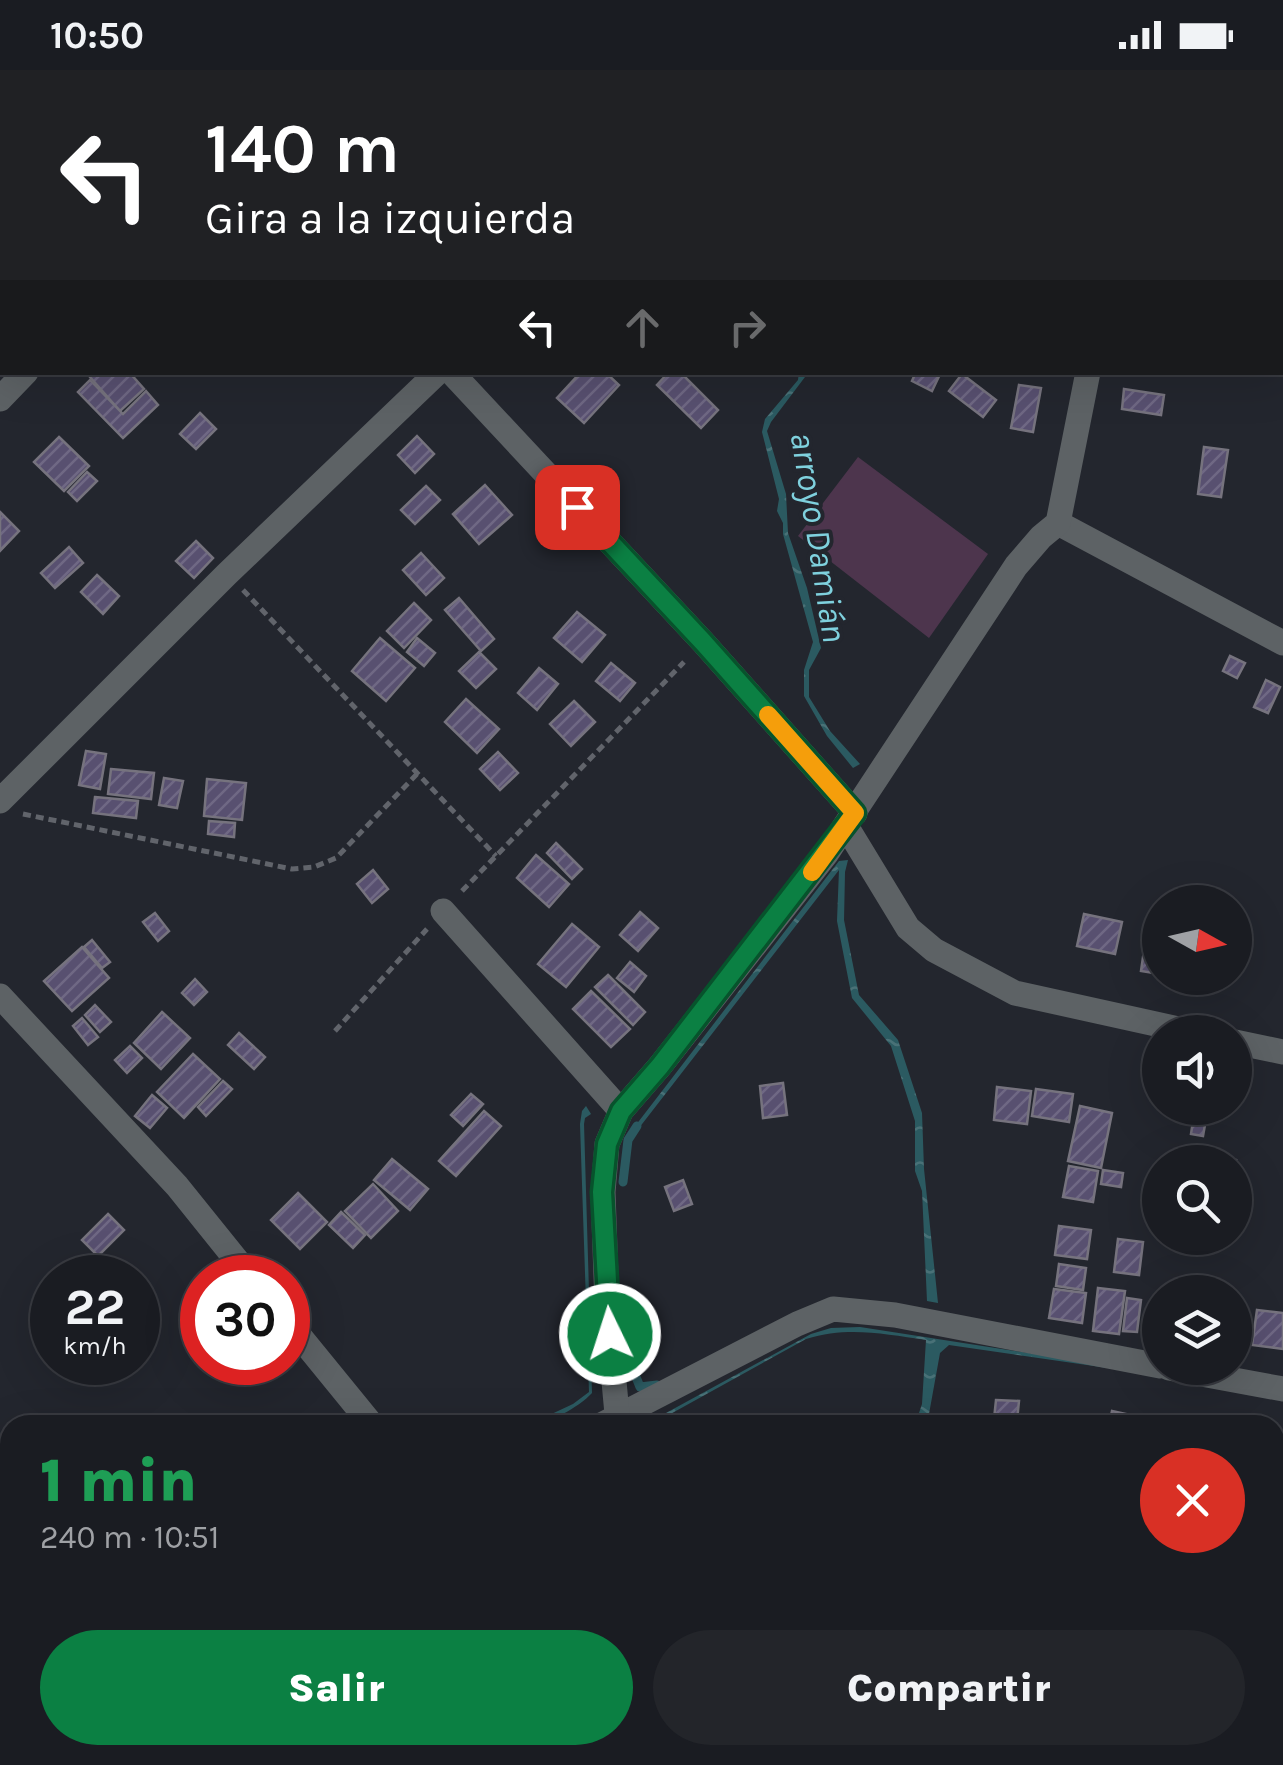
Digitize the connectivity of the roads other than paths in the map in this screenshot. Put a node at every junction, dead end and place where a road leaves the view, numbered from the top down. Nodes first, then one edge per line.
1 (23, 375) edge
2 (435, 375) edge
3 (454, 375) edge
4 (1087, 375) edge
5 (0, 399) edge
6 (1058, 524) junction
7 (1283, 643) edge
8 (10, 807) edge
9 (850, 820) junction
10 (443, 911) road end
11 (0, 996) edge
12 (1142, 1021) edge
13 (1252, 1046) edge
14 (1283, 1052) edge
15 (621, 1111) junction
16 (233, 1255) edge
17 (310, 1349) edge
18 (1142, 1363) edge
19 (1252, 1383) edge
20 (1283, 1389) edge
21 (364, 1415) edge
22 (612, 1415) edge
23 (627, 1415) edge

1 - 5 street
2 - 8 street
3 - 9 street
4 - 6 street
6 - 7 street
6 - 9 street
9 - 12 street
9 - 15 street
10 - 15 street
11 - 16 street
13 - 14 street
15 - 22 street
17 - 21 street
18 - 23 street
19 - 20 street

